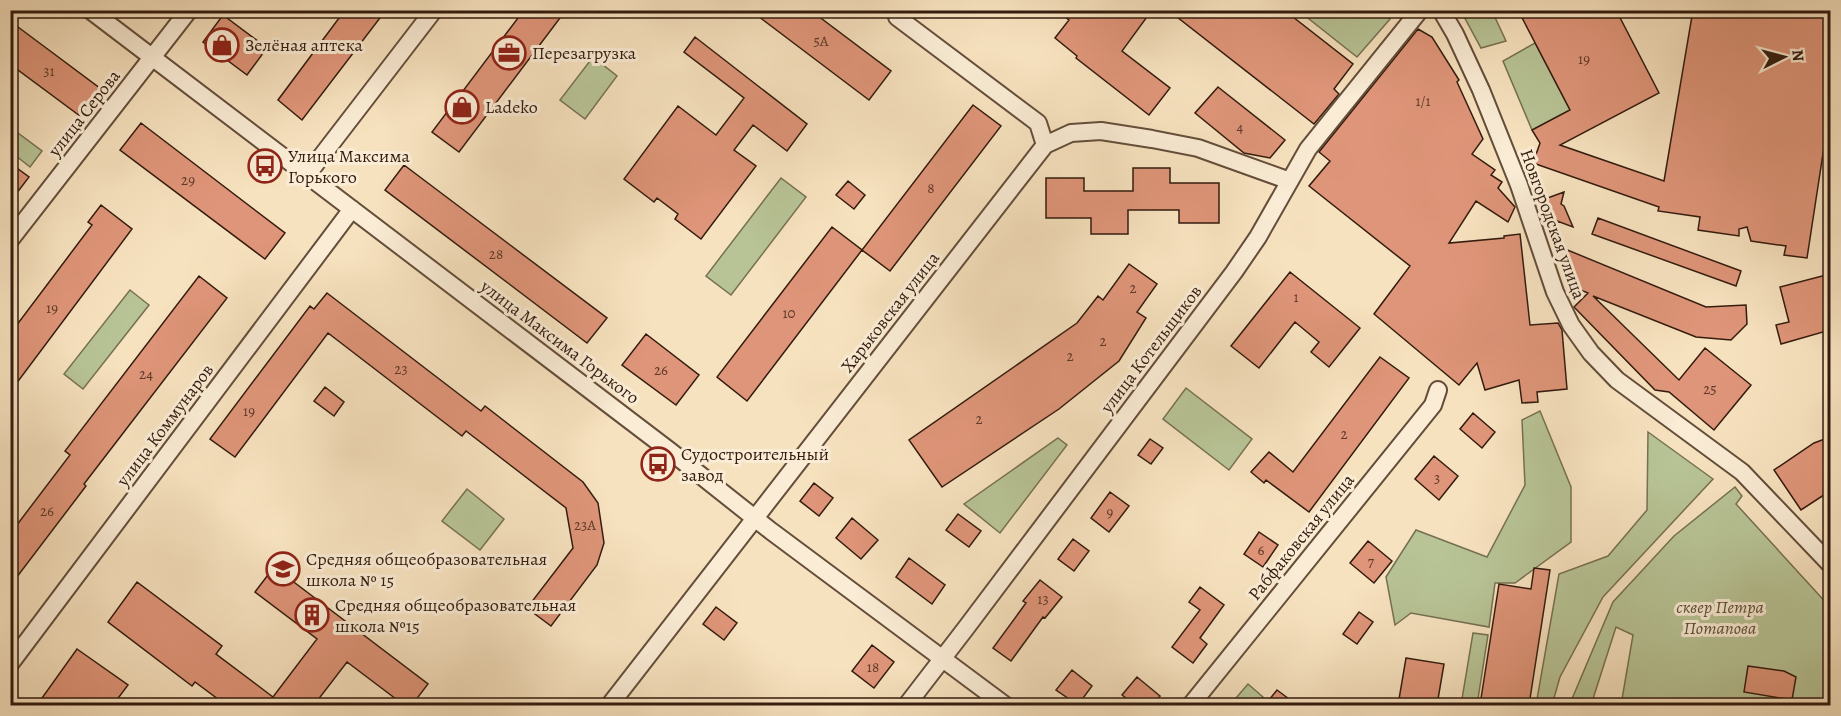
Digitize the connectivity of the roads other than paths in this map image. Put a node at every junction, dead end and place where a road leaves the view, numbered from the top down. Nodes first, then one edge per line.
1 (90, 10) edge
2 (189, 10) edge
3 (434, 10) edge
4 (896, 10) edge
5 (1420, 10) edge
6 (1441, 10) edge
7 (152, 57) junction
8 (1045, 145) junction
9 (307, 175) junction
10 (1290, 181) junction
11 (352, 209) junction
12 (10, 240) edge
13 (1438, 390) dead end
14 (755, 518) junction
15 (1830, 564) edge
16 (942, 657) junction
17 (10, 664) edge
18 (609, 705) edge
19 (906, 705) edge
20 (1005, 705) edge
21 (1190, 705) edge

1 - 7 street, улица Максима Горького
2 - 7 street, улица Серова
3 - 9 street
4 - 8 street
5 - 10 street, улица Котельщиков
6 - 15 street, Новгородская улица
7 - 9 street, улица Максима Горького
7 - 12 street, улица Серова
8 - 10 street, Харьковская улица
8 - 14 street, Харьковская улица
9 - 11 street, улица Максима Горького
10 - 16 street, улица Котельщиков
11 - 14 street, улица Максима Горького
11 - 17 street, улица Коммунаров
13 - 21 street, Рабфаковская улица
14 - 16 street, улица Максима Горького
14 - 18 street, Харьковская улица
16 - 19 street, улица Котельщиков
16 - 20 street, улица Максима Горького

